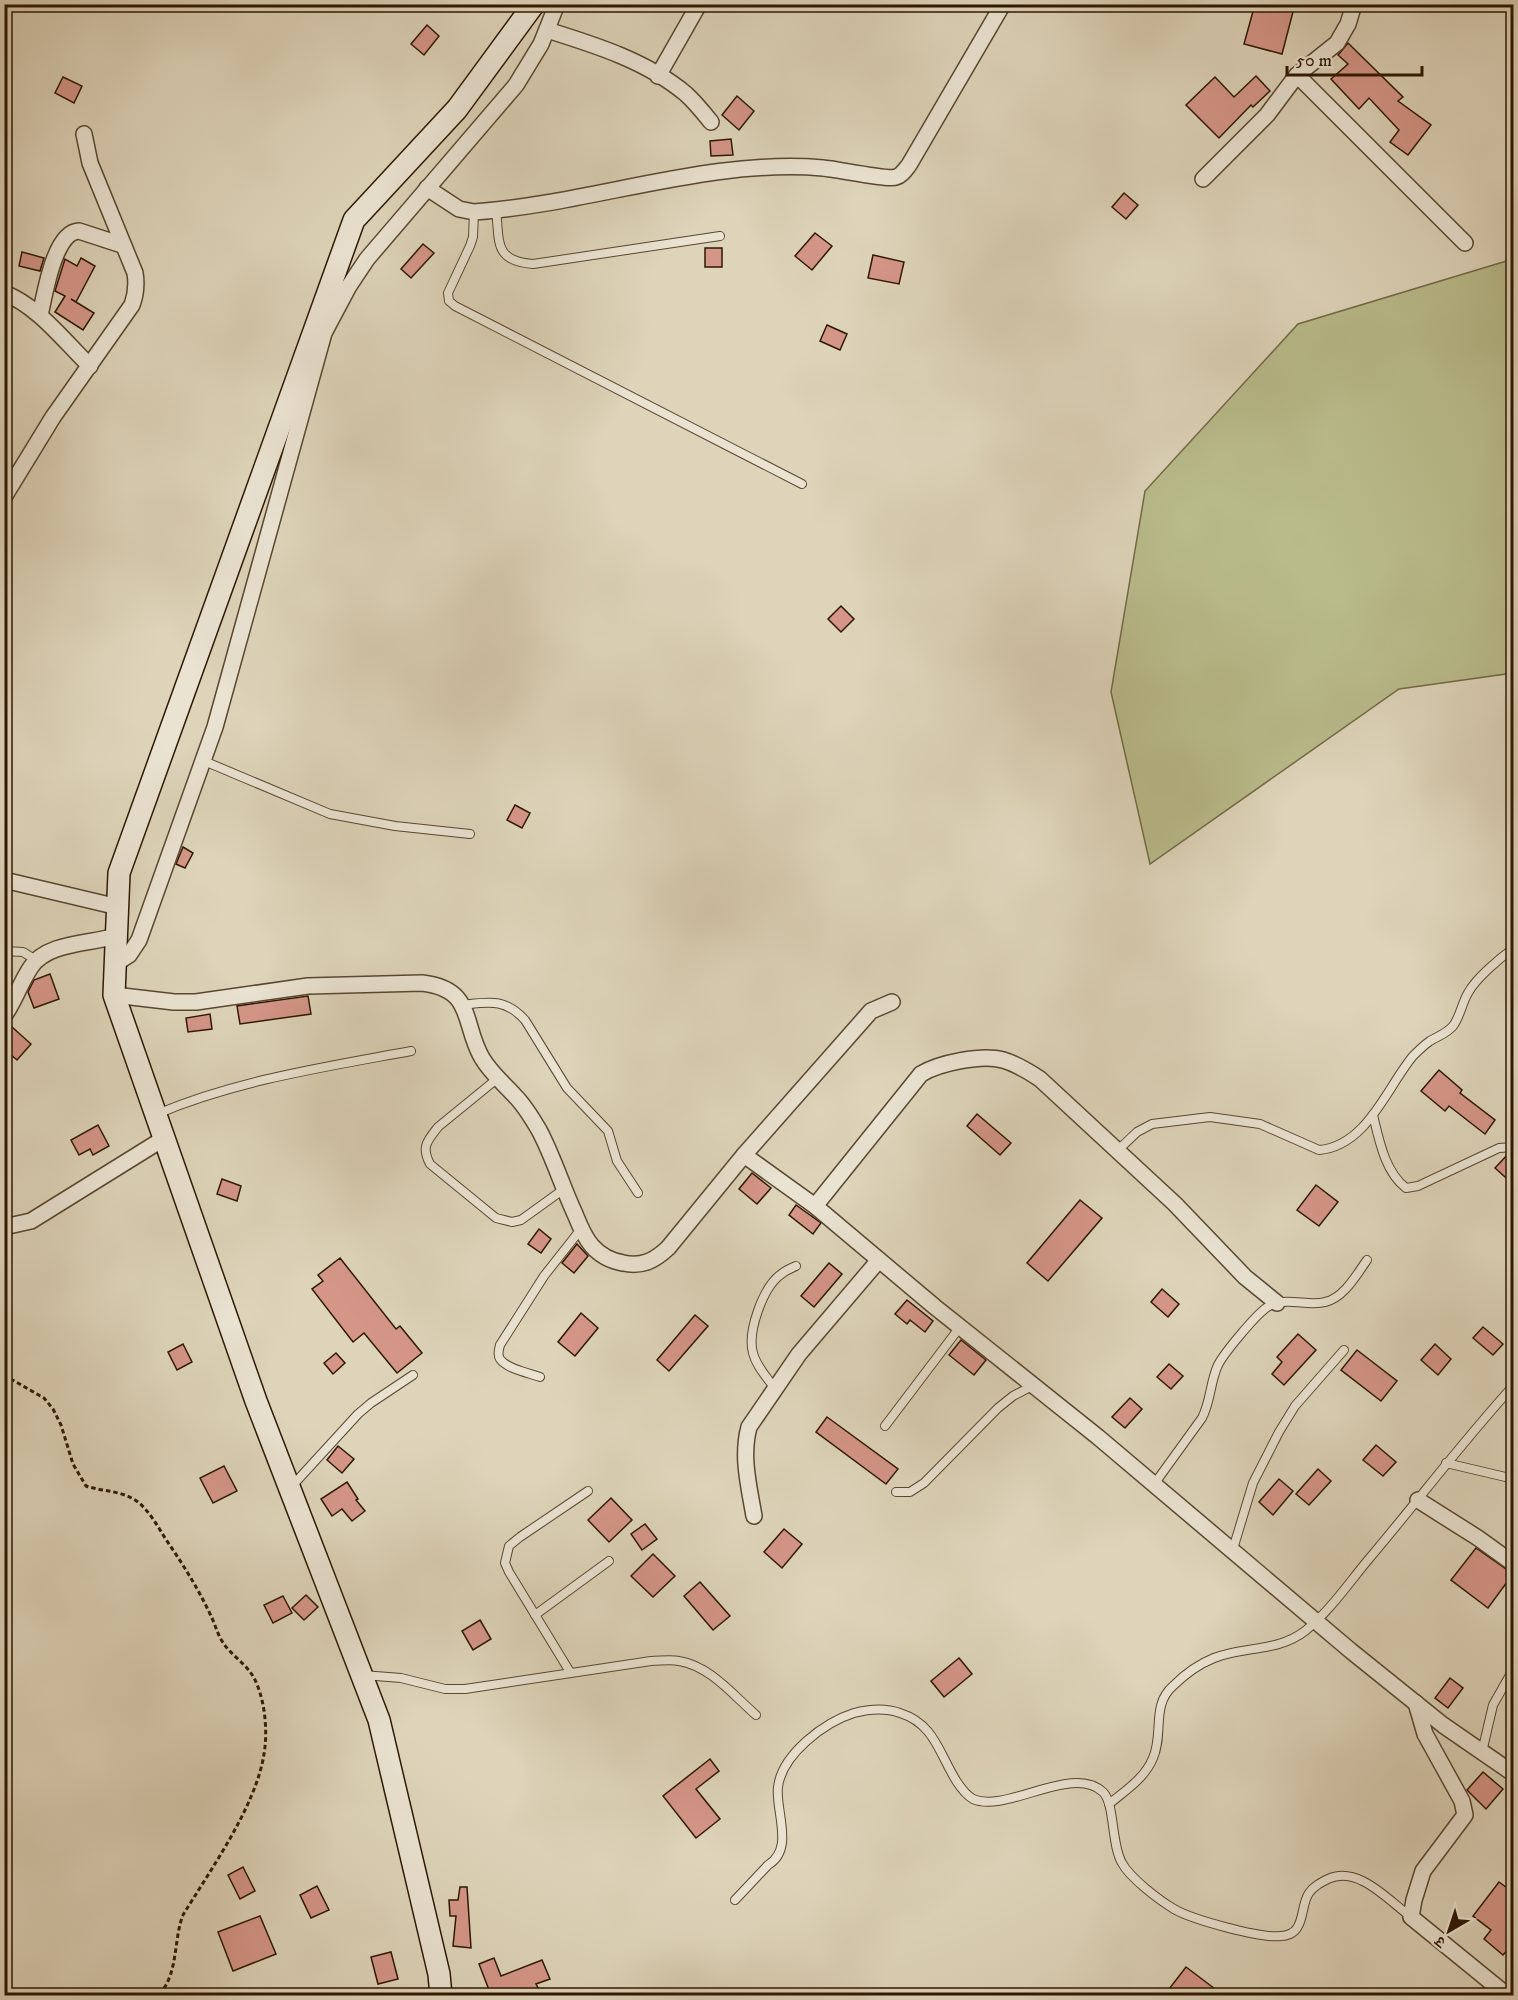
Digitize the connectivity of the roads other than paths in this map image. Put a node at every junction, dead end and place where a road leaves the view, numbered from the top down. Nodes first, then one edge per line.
1 (534, 4) edge
2 (557, 4) edge
3 (699, 4) edge
4 (1003, 4) edge
5 (1354, 4) edge
6 (547, 30) junction
7 (1297, 75) junction
8 (658, 76) junction
9 (711, 122) dead end
10 (84, 134) dead end
11 (1203, 179) dead end
12 (427, 188) junction
13 (496, 210) junction
14 (474, 212) junction
15 (720, 236) dead end
16 (1465, 243) dead end
17 (122, 245) junction
18 (4, 293) edge
19 (40, 315) junction
20 (90, 366) junction
21 (802, 484) dead end
22 (4, 496) edge
23 (204, 760) junction
24 (470, 834) dead end
25 (4, 880) edge
26 (117, 907) junction
27 (116, 936) junction
28 (1514, 948) edge
29 (4, 951) edge
30 (36, 960) junction
31 (115, 964) junction
32 (114, 995) junction
33 (892, 1002) dead end
34 (462, 1005) junction
35 (4, 1016) edge
36 (411, 1051) dead end
37 (498, 1078) junction
38 (154, 1115) junction
39 (1373, 1115) junction
40 (163, 1139) junction
41 (1514, 1147) edge
42 (1116, 1152) junction
43 (744, 1155) junction
44 (564, 1189) junction
45 (638, 1194) dead end
46 (815, 1206) junction
47 (4, 1227) edge
48 (581, 1229) junction
49 (879, 1260) junction
50 (1367, 1260) dead end
51 (796, 1266) dead end
52 (1276, 1303) junction
53 (960, 1327) junction
54 (1344, 1350) dead end
55 (413, 1375) dead end
56 (540, 1377) dead end
57 (1514, 1385) edge
58 (1034, 1386) junction
59 (775, 1389) junction
60 (885, 1426) dead end
61 (1446, 1463) junction
62 (1514, 1479) edge
63 (1155, 1483) junction
64 (290, 1489) junction
65 (588, 1491) dead end
66 (896, 1492) dead end
67 (1418, 1500) junction
68 (754, 1516) dead end
69 (1233, 1549) junction
70 (609, 1561) dead end
71 (1514, 1564) edge
72 (536, 1615) junction
73 (1317, 1621) junction
74 (1514, 1668) edge
75 (570, 1672) junction
76 (361, 1675) junction
77 (1416, 1703) junction
78 (756, 1715) dead end
79 (1482, 1752) junction
80 (1514, 1774) edge
81 (1109, 1804) junction
82 (735, 1899) dead end
83 (1411, 1917) junction
84 (441, 1995) edge
85 (1508, 1995) edge

1 - 26 main road
2 - 6 street
3 - 8 street
4 - 13 street
5 - 7 street
6 - 8 street
6 - 12 street
7 - 11 street
7 - 16 street
8 - 9 street
10 - 17 street
12 - 14 street
12 - 23 street
13 - 14 street
13 - 15 lane
14 - 21 lane
17 - 19 street
17 - 20 street
18 - 19 street
19 - 20 street
20 - 22 street
23 - 24 lane
23 - 31 street
25 - 26 street
26 - 27 main road
27 - 30 street
27 - 31 main road
28 - 39 lane
29 - 30 lane
30 - 35 street
31 - 32 main road
32 - 34 street
32 - 38 main road
33 - 43 street
34 - 37 street
34 - 45 lane
36 - 38 lane
37 - 44 street
37 - 44 lane
38 - 40 main road
39 - 41 lane
39 - 42 lane
40 - 47 street
40 - 64 main road
42 - 46 street
42 - 52 street
43 - 46 street
43 - 48 street
44 - 48 street
46 - 49 street
48 - 56 lane
49 - 53 street
49 - 59 street
50 - 52 lane
51 - 59 lane
52 - 63 lane
53 - 58 street
53 - 60 lane
54 - 69 lane
55 - 64 lane
57 - 61 lane
58 - 63 street
58 - 66 lane
59 - 68 street
61 - 62 lane
61 - 67 lane
63 - 69 street
64 - 76 main road
65 - 72 lane
67 - 71 street
67 - 73 lane
69 - 73 street
70 - 72 lane
72 - 75 lane
73 - 77 street
73 - 81 lane
74 - 79 lane
75 - 76 lane
75 - 78 lane
76 - 84 main road
77 - 79 street
77 - 83 street
79 - 80 street
81 - 82 lane
81 - 83 lane
83 - 85 street

